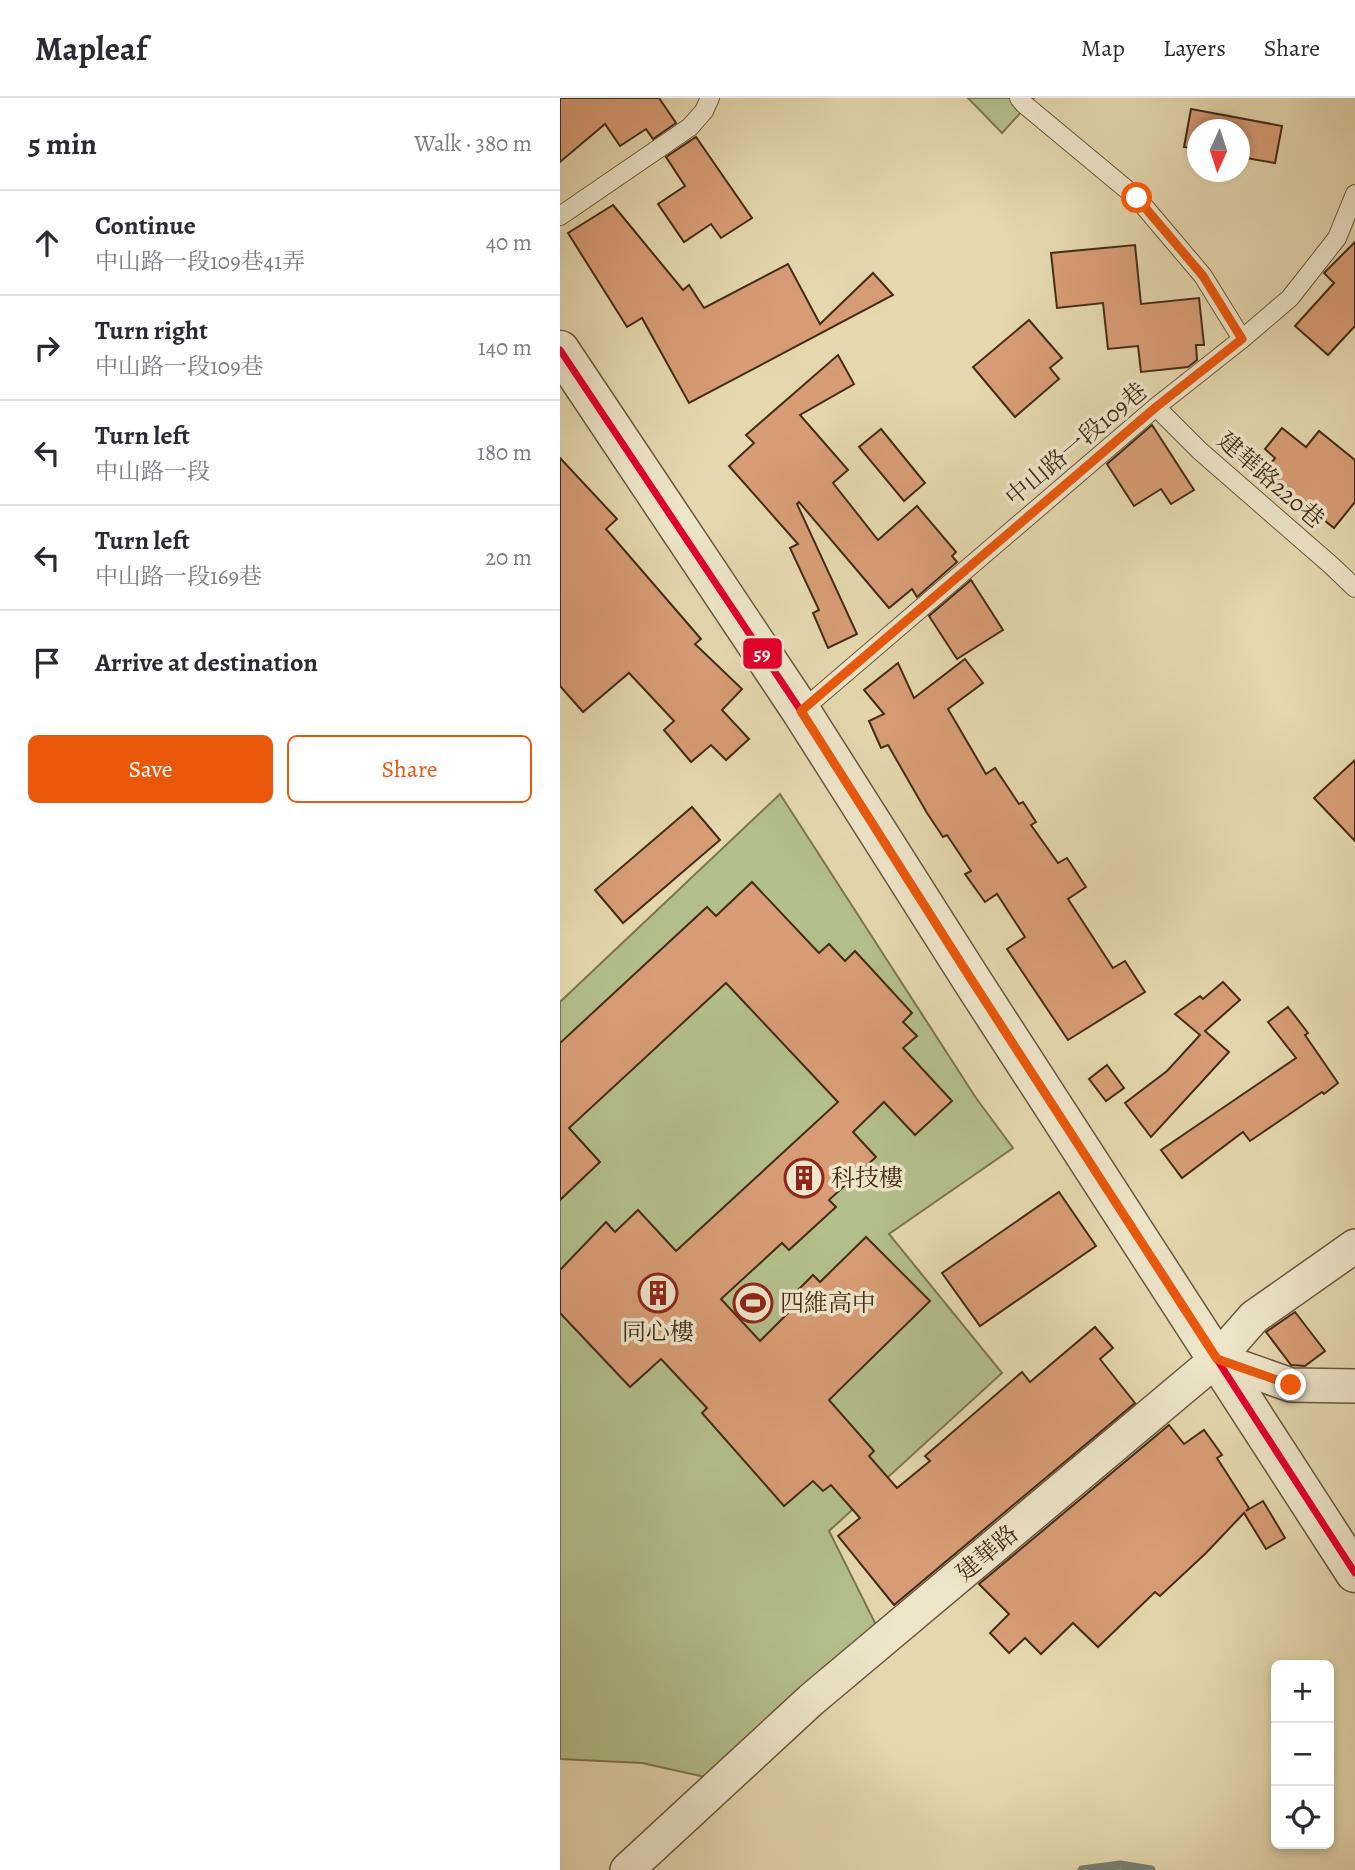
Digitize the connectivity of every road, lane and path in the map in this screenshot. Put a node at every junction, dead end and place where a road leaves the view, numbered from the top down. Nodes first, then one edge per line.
1 (710, 98) edge
2 (1019, 98) edge
3 (1355, 194) edge
4 (560, 216) edge
5 (1242, 339) junction
6 (560, 350) edge
7 (1156, 407) junction
8 (1355, 588) edge
9 (801, 711) junction
10 (1355, 1246) edge
11 (1217, 1359) junction
12 (1355, 1386) edge
13 (1355, 1573) edge
14 (627, 1870) edge

1 - 4 lane
2 - 5 lane
3 - 5 lane, 中山路一段109巷
5 - 7 lane, 中山路一段109巷
6 - 9 street
7 - 8 lane, 建華路220巷
7 - 9 lane, 中山路一段109巷
9 - 11 street
10 - 11 street, 建華路
11 - 12 street
11 - 13 street
11 - 14 street, 建華路

